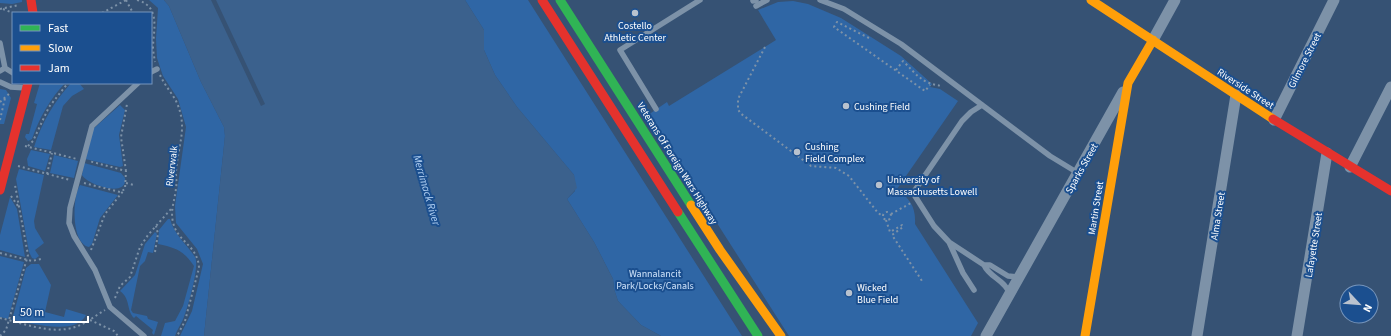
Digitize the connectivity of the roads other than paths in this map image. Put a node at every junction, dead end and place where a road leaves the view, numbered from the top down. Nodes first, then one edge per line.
1 (542, 0) edge
2 (560, 0) edge
3 (700, 0) edge
4 (767, 0) edge
5 (820, 0) edge
6 (1091, 0) edge
7 (1175, 0) edge
8 (1334, 0) edge
9 (27, 2) edge
10 (755, 2) edge
11 (32, 12) edge
12 (1153, 40) junction
13 (0, 42) edge
14 (2, 70) edge
15 (12, 72) edge
16 (0, 82) edge
17 (1128, 83) junction
18 (27, 85) edge
19 (136, 85) edge
20 (1391, 87) edge
21 (1236, 95) junction
22 (982, 105) junction
23 (656, 109) dead end
24 (1274, 120) junction
25 (1327, 153) junction
26 (1350, 167) junction
27 (1078, 173) junction
28 (0, 190) edge
29 (1391, 192) edge
30 (949, 242) junction
31 (984, 266) junction
32 (1019, 277) junction
33 (974, 290) dead end
34 (1010, 294) junction
35 (144, 336) edge
36 (758, 336) edge
37 (781, 336) edge
38 (986, 336) edge
39 (1085, 336) edge
40 (1197, 336) edge
41 (1297, 336) edge

1 - 36 main road
2 - 37 main road, Veterans Of Foreign Wars Highway
3 - 23 lane
4 - 10 lane
5 - 22 lane
6 - 12 main road, Riverside Street
7 - 12 street, Sparks Street
8 - 24 street, Gilmore Street
9 - 11 main road
12 - 17 main road, Sparks Street
12 - 21 main road, Riverside Street
13 - 14 lane
14 - 15 lane
16 - 18 lane
17 - 27 street, Sparks Street
17 - 39 main road, Martin Street
18 - 28 main road
19 - 35 lane
20 - 26 street
21 - 24 main road, Riverside Street
21 - 40 street, Alma Street
22 - 27 lane
22 - 30 lane
24 - 25 main road, Riverside Street
25 - 26 main road, Riverside Street
25 - 41 street, Lafayette Street
26 - 29 main road, Riverside Street
27 - 32 street, Sparks Street
30 - 31 lane
30 - 33 lane
31 - 32 lane
31 - 34 lane
32 - 34 street, Sparks Street
34 - 38 street, Sparks Street

